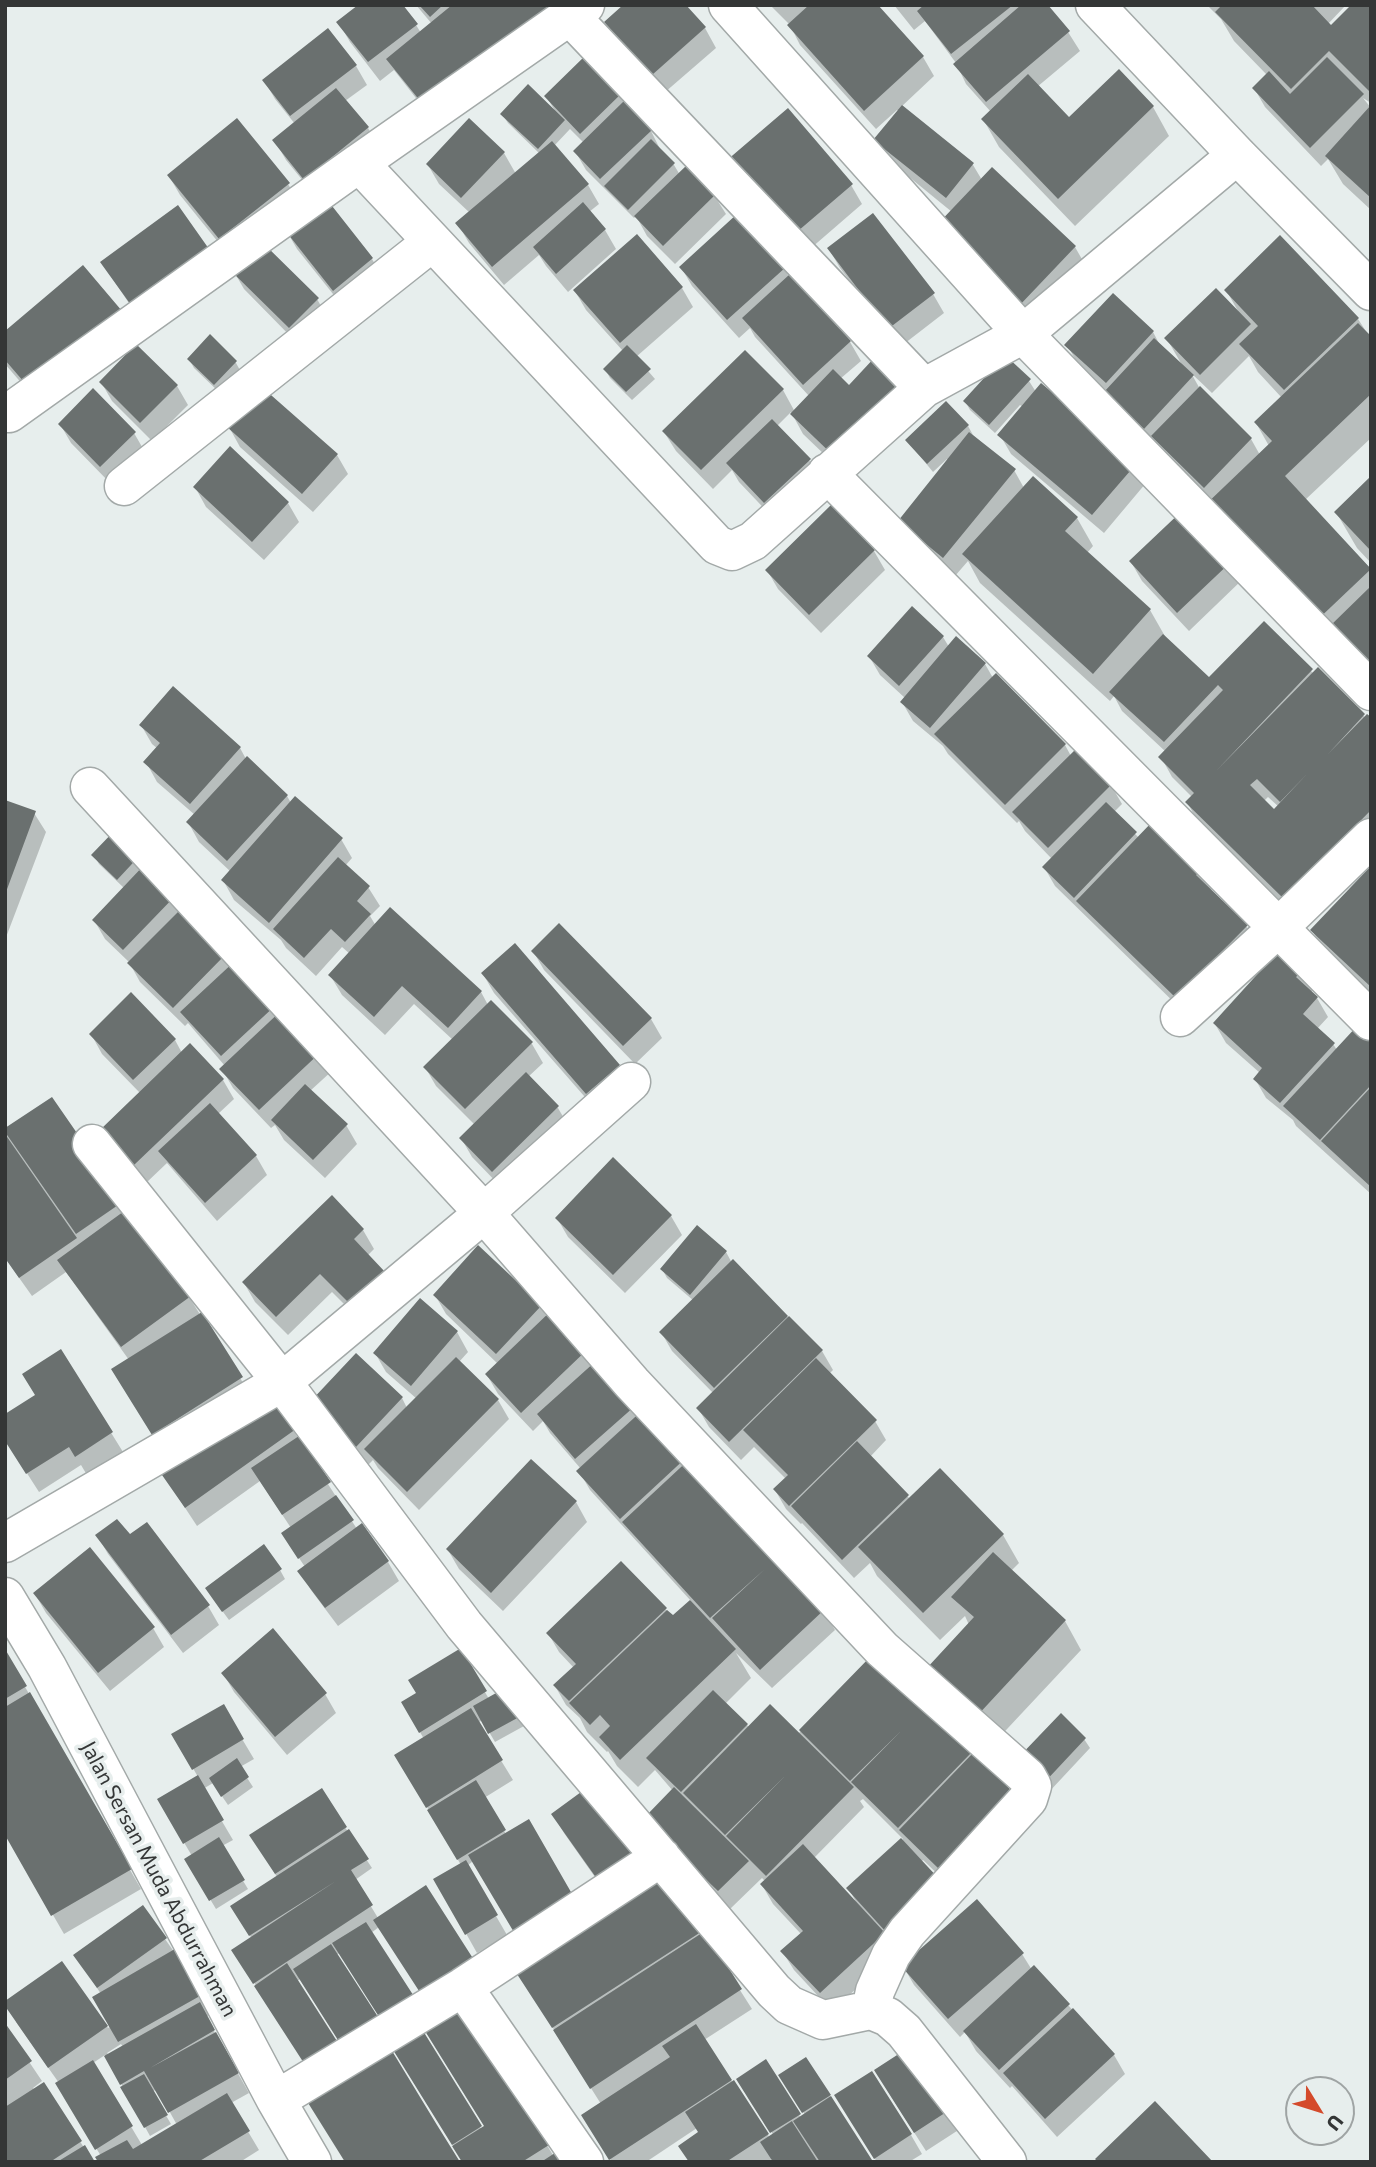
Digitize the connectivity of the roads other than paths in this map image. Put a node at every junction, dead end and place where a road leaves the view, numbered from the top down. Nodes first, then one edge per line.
1 (728, 5) edge
2 (1095, 5) edge
3 (577, 10) edge
4 (1237, 155) junction
5 (359, 163) junction
6 (432, 242) junction
7 (1371, 291) edge
8 (1023, 334) junction
9 (924, 388) junction
10 (9, 413) dead end
11 (827, 472) junction
12 (124, 486) dead end
13 (1371, 691) edge
14 (90, 787) dead end
15 (1371, 838) edge
16 (1279, 927) junction
17 (1180, 1017) dead end
18 (1371, 1021) edge
19 (631, 1082) dead end
20 (92, 1144) dead end
21 (484, 1213) junction
22 (282, 1382) junction
23 (5, 1543) edge
24 (5, 1597) edge
25 (661, 1857) junction
26 (463, 1987) junction
27 (871, 2010) junction
28 (276, 2100) junction
29 (310, 2161) edge
30 (584, 2162) edge
31 (1007, 2162) edge

1 - 8 street
2 - 4 street
3 - 5 street
3 - 9 street
4 - 7 street
4 - 8 street
5 - 6 street
5 - 10 street
6 - 11 street
6 - 12 street
8 - 9 street
8 - 13 street
9 - 11 street
11 - 16 street
14 - 21 street
15 - 16 street
16 - 17 street
16 - 18 street
19 - 21 street
20 - 22 street
21 - 22 street
21 - 27 street
22 - 23 street
22 - 25 street
24 - 28 street, Jalan Sersan Muda Abdurrahman
25 - 26 street
25 - 27 street
26 - 28 street
26 - 30 street
27 - 31 street
28 - 29 street, Jalan Sersan Muda Abdurrahman

